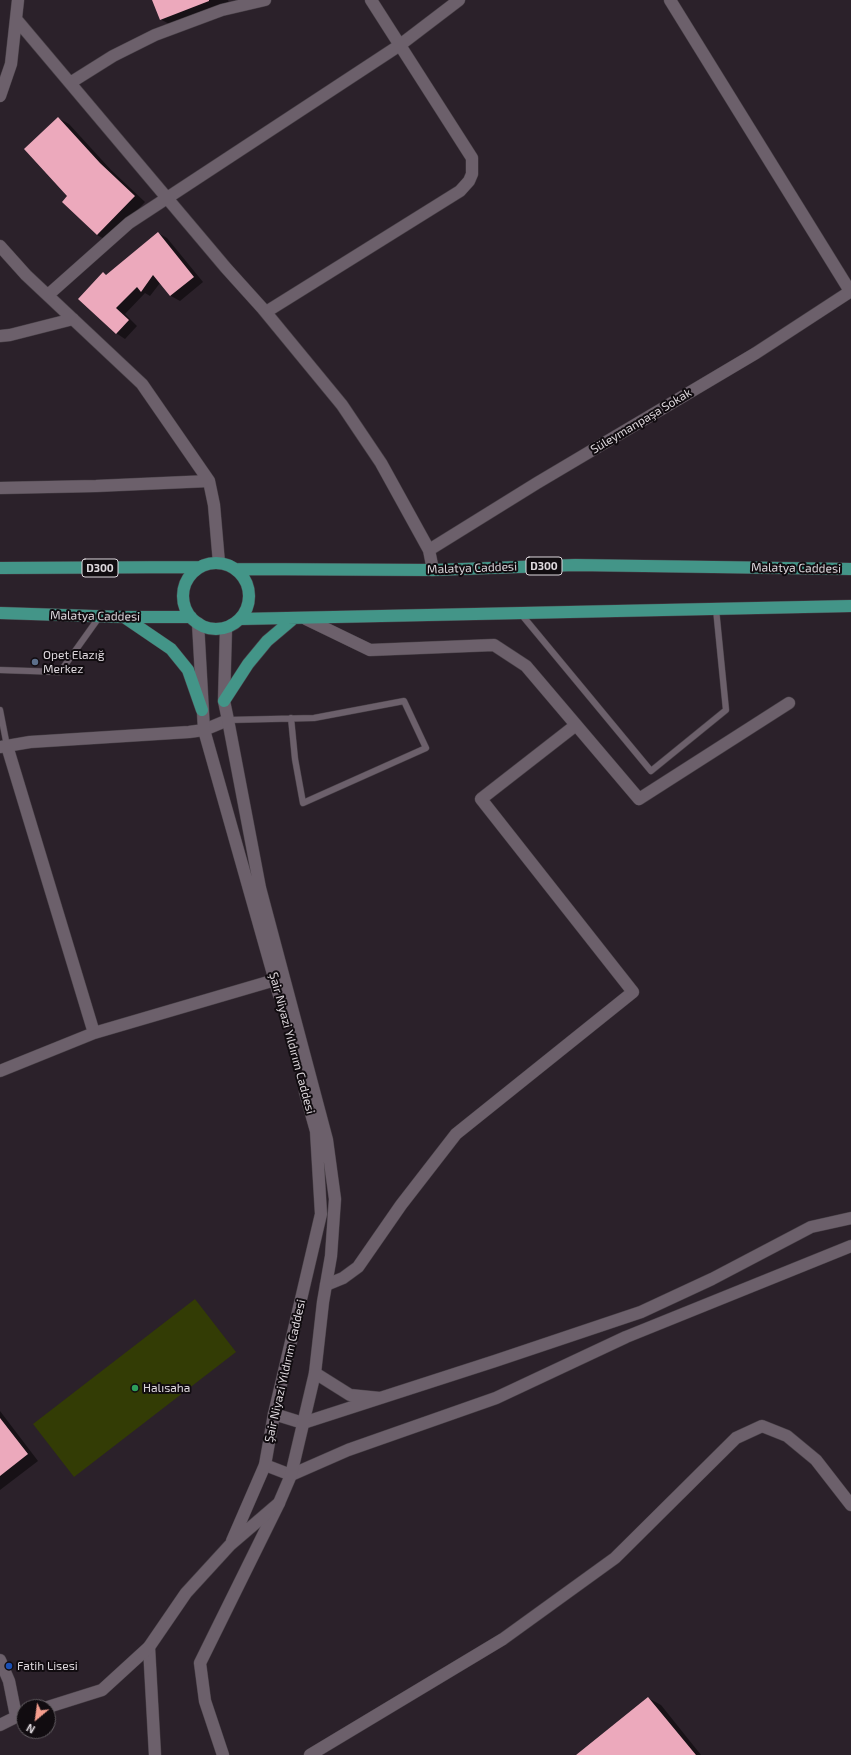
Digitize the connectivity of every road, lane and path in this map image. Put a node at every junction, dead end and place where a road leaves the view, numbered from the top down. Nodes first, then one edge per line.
1 (18, 0) edge
2 (265, 0) edge
3 (371, 0) edge
4 (459, 0) edge
5 (670, 0) edge
6 (16, 19) junction
7 (400, 45) junction
8 (70, 84) junction
9 (0, 96) edge
10 (167, 198) junction
11 (0, 246) edge
12 (850, 291) edge
13 (48, 295) junction
14 (266, 312) junction
15 (73, 319) junction
16 (0, 336) edge
17 (209, 481) junction
18 (0, 488) edge
19 (429, 550) junction
20 (219, 563) junction
21 (200, 567) junction
22 (0, 568) edge
23 (236, 569) junction
24 (851, 569) edge
25 (433, 570) junction
26 (851, 606) edge
27 (716, 609) junction
28 (0, 613) edge
29 (520, 614) junction
30 (100, 616) junction
31 (124, 617) junction
32 (240, 619) junction
33 (293, 619) junction
34 (306, 619) junction
35 (194, 620) junction
36 (226, 628) junction
37 (0, 670) edge
38 (224, 701) junction
39 (789, 703) dead end
40 (0, 710) edge
41 (202, 710) junction
42 (290, 718) junction
43 (228, 720) junction
44 (576, 725) junction
45 (204, 730) junction
46 (4, 746) edge
47 (275, 980) junction
48 (94, 1033) junction
49 (0, 1071) edge
50 (851, 1218) edge
51 (851, 1246) edge
52 (326, 1285) junction
53 (315, 1372) junction
54 (385, 1398) junction
55 (274, 1414) junction
56 (303, 1423) junction
57 (265, 1465) junction
58 (291, 1475) junction
59 (279, 1503) junction
60 (851, 1505) edge
61 (230, 1545) junction
62 (149, 1647) junction
63 (0, 1660) edge
64 (16, 1703) edge
65 (56, 1704) edge
66 (16, 1717) edge
67 (0, 1725) edge
68 (155, 1755) edge
69 (223, 1755) edge
70 (310, 1755) edge

1 - 6 street
2 - 8 street
3 - 7 street
4 - 7 street
5 - 12 street
6 - 8 street
6 - 9 street
7 - 10 street
7 - 14 street
8 - 10 street
10 - 13 street
10 - 14 street
11 - 13 street
12 - 19 street, Süleymanpaşa Sokak
13 - 15 street
14 - 19 street
15 - 16 street
15 - 17 street
17 - 18 street
17 - 20 street
19 - 25 street
20 - 21 highway
20 - 23 highway
21 - 22 highway, D300
21 - 35 highway
23 - 25 highway, Malatya Caddesi / D300
23 - 32 highway
24 - 25 highway, Malatya Caddesi / D300
26 - 27 highway
27 - 29 highway
27 - 29 lane
28 - 30 highway, Malatya Caddesi
29 - 34 highway
30 - 31 highway, Malatya Caddesi
30 - 37 lane
31 - 35 highway, Malatya Caddesi
31 - 41 highway
32 - 33 highway
32 - 36 highway
33 - 34 highway
33 - 38 highway
34 - 44 street
35 - 36 highway
35 - 41 street, Şair Niyazi Yıldırım Caddesi
36 - 38 street
38 - 43 street
39 - 44 street
40 - 46 lane
41 - 45 street, Şair Niyazi Yıldırım Caddesi
42 - 42 lane
42 - 43 lane
43 - 45 street
43 - 52 street
44 - 52 street
45 - 46 street
45 - 47 street, Şair Niyazi Yıldırım Caddesi
46 - 48 street
47 - 48 street
47 - 55 street, Şair Niyazi Yıldırım Caddesi
48 - 49 street
50 - 54 street
51 - 58 street
52 - 53 street
53 - 54 street
53 - 56 street
54 - 56 street
55 - 56 street
55 - 57 street, Şair Niyazi Yıldırım Caddesi
56 - 58 street
57 - 58 street
57 - 61 street, Şair Niyazi Yıldırım Caddesi
58 - 59 street
59 - 61 street
59 - 69 street
60 - 70 street
61 - 62 street
62 - 65 street
62 - 68 street
63 - 64 street
66 - 67 street

